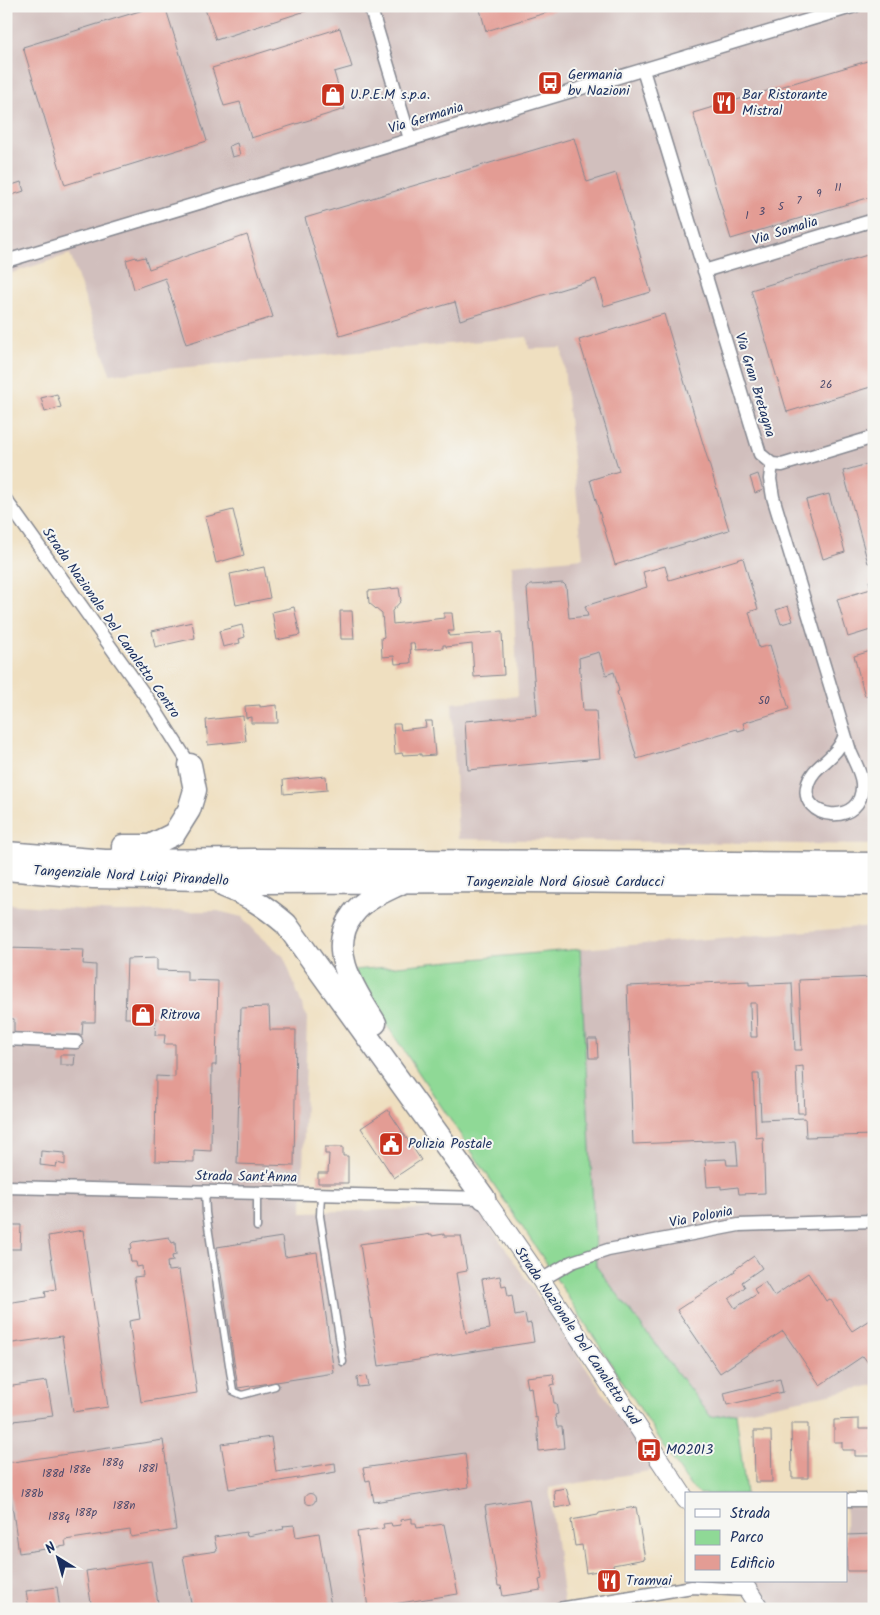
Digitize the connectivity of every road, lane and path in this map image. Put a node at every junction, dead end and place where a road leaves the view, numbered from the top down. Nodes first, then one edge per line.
1 (370, 6) edge
2 (855, 6) edge
3 (643, 70) junction
4 (410, 139) junction
5 (874, 220) edge
6 (6, 261) edge
7 (704, 271) junction
8 (874, 437) edge
9 (772, 464) junction
10 (6, 500) edge
11 (845, 735) junction
12 (190, 765) joint
13 (6, 853) edge
14 (32, 855) junction
15 (257, 860) joint
16 (874, 864) edge
17 (6, 869) edge
18 (206, 879) junction
19 (407, 881) junction
20 (256, 882) joint
21 (874, 884) edge
22 (6, 1039) edge
23 (76, 1042) dead end
24 (6, 1187) edge
25 (205, 1192) junction
26 (256, 1193) junction
27 (321, 1194) junction
28 (484, 1198) junction
29 (874, 1221) edge
30 (257, 1228) dead end
31 (541, 1280) junction
32 (344, 1362) dead end
33 (275, 1386) dead end
34 (685, 1498) edge
35 (848, 1500) edge
36 (874, 1500) edge
37 (695, 1584) edge
38 (745, 1586) edge
39 (559, 1609) edge
40 (760, 1609) edge

1 - 4 street
2 - 3 street, Via Germania
3 - 4 street, Via Germania
3 - 7 street, Via Gran Bretagna
4 - 6 street, Via Germania
5 - 7 street, Via Somalia
7 - 9 street, Via Gran Bretagna
8 - 9 street
9 - 11 street
10 - 12 street, Strada Nazionale Del Canaletto Centro
11 - 11 street
12 - 14 highway
13 - 14 highway, Tangenziale Nord Luigi Pirandello
14 - 15 highway, Tangenziale Nord Luigi Pirandello
15 - 16 highway, Tangenziale Nord Giosuè Carducci
17 - 18 highway, Tangenziale Nord Luigi Pirandello
18 - 20 highway, Tangenziale Nord Luigi Pirandello
18 - 28 highway
19 - 20 highway, Tangenziale Nord Giosuè Carducci
19 - 21 highway, Tangenziale Nord Giosuè Carducci
19 - 28 highway
22 - 23 street
24 - 25 street, Strada Sant'Anna
25 - 26 street, Strada Sant'Anna
25 - 33 lane
26 - 27 street, Strada Sant'Anna
26 - 30 lane
27 - 28 street, Strada Sant'Anna
27 - 32 lane
28 - 31 main road, Strada Nazionale Del Canaletto Sud
29 - 31 street, Via Polonia
31 - 34 main road, Strada Nazionale Del Canaletto Sud
35 - 36 street
37 - 38 street
37 - 39 street
38 - 40 main road

